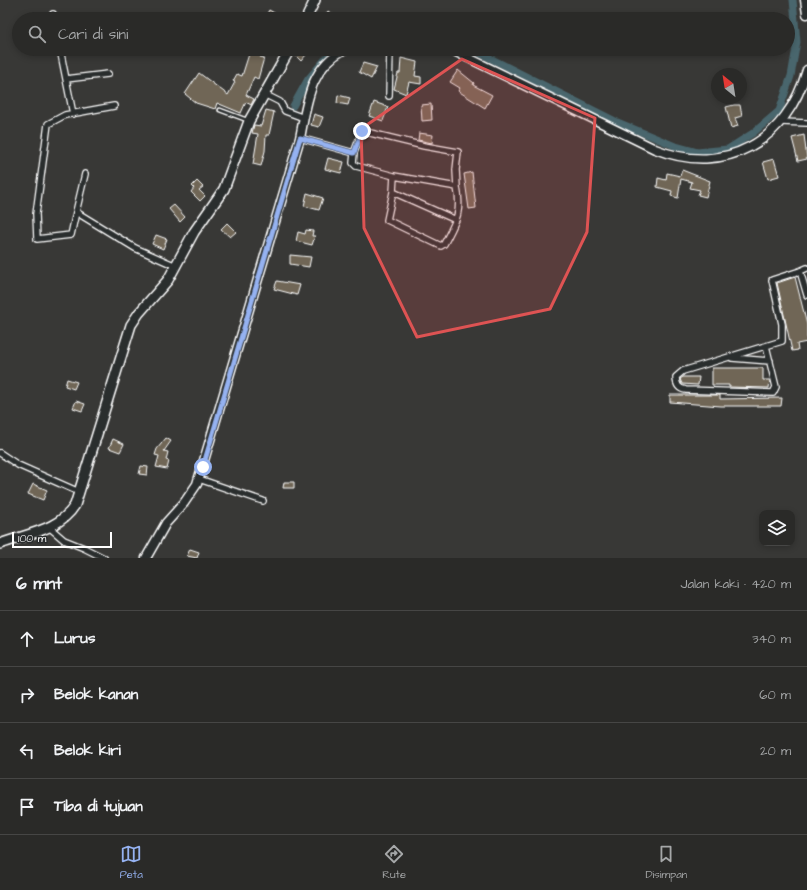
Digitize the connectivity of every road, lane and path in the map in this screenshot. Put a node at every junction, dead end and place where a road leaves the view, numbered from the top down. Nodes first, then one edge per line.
1 (315, 0) edge
2 (805, 0) edge
3 (309, 12) edge
4 (807, 14) edge
5 (61, 56) edge
6 (286, 56) edge
7 (334, 56) edge
8 (390, 56) edge
9 (464, 56) edge
10 (807, 70) edge
11 (108, 74) dead end
12 (66, 78) junction
13 (264, 94) junction
14 (388, 96) dead end
15 (114, 106) dead end
16 (220, 110) dead end
17 (73, 114) junction
18 (300, 116) junction
19 (249, 121) junction
20 (781, 122) junction
21 (807, 123) edge
22 (300, 138) junction
23 (354, 153) junction
24 (85, 174) dead end
25 (394, 176) junction
26 (457, 187) junction
27 (393, 192) junction
28 (76, 212) junction
29 (456, 220) junction
30 (176, 266) junction
31 (807, 268) edge
32 (800, 271) junction
33 (806, 287) edge
34 (807, 295) edge
35 (766, 346) junction
36 (729, 358) junction
37 (770, 361) junction
38 (0, 453) edge
39 (199, 479) junction
40 (79, 492) junction
41 (263, 501) dead end
42 (49, 527) junction
43 (0, 544) edge
44 (104, 558) edge
45 (146, 558) edge

1 - 3 main road
2 - 4 street
5 - 12 street
6 - 13 main road
7 - 18 street
8 - 14 street
9 - 20 street
10 - 20 street
11 - 12 street
12 - 17 street
13 - 18 street
13 - 19 main road
15 - 17 street
16 - 19 lane
17 - 28 street
18 - 22 street
19 - 30 main road
20 - 21 street
22 - 23 street
22 - 39 street
23 - 25 street
23 - 26 street
24 - 28 street
25 - 26 street
25 - 27 street
26 - 29 street
27 - 29 street
27 - 29 street
28 - 30 street
30 - 40 main road
31 - 32 street
32 - 33 street
32 - 35 street
33 - 34 street
35 - 36 street
35 - 37 street
36 - 37 street
36 - 37 street
38 - 40 street
39 - 41 street
39 - 45 street
40 - 42 main road
42 - 43 main road
42 - 44 street

